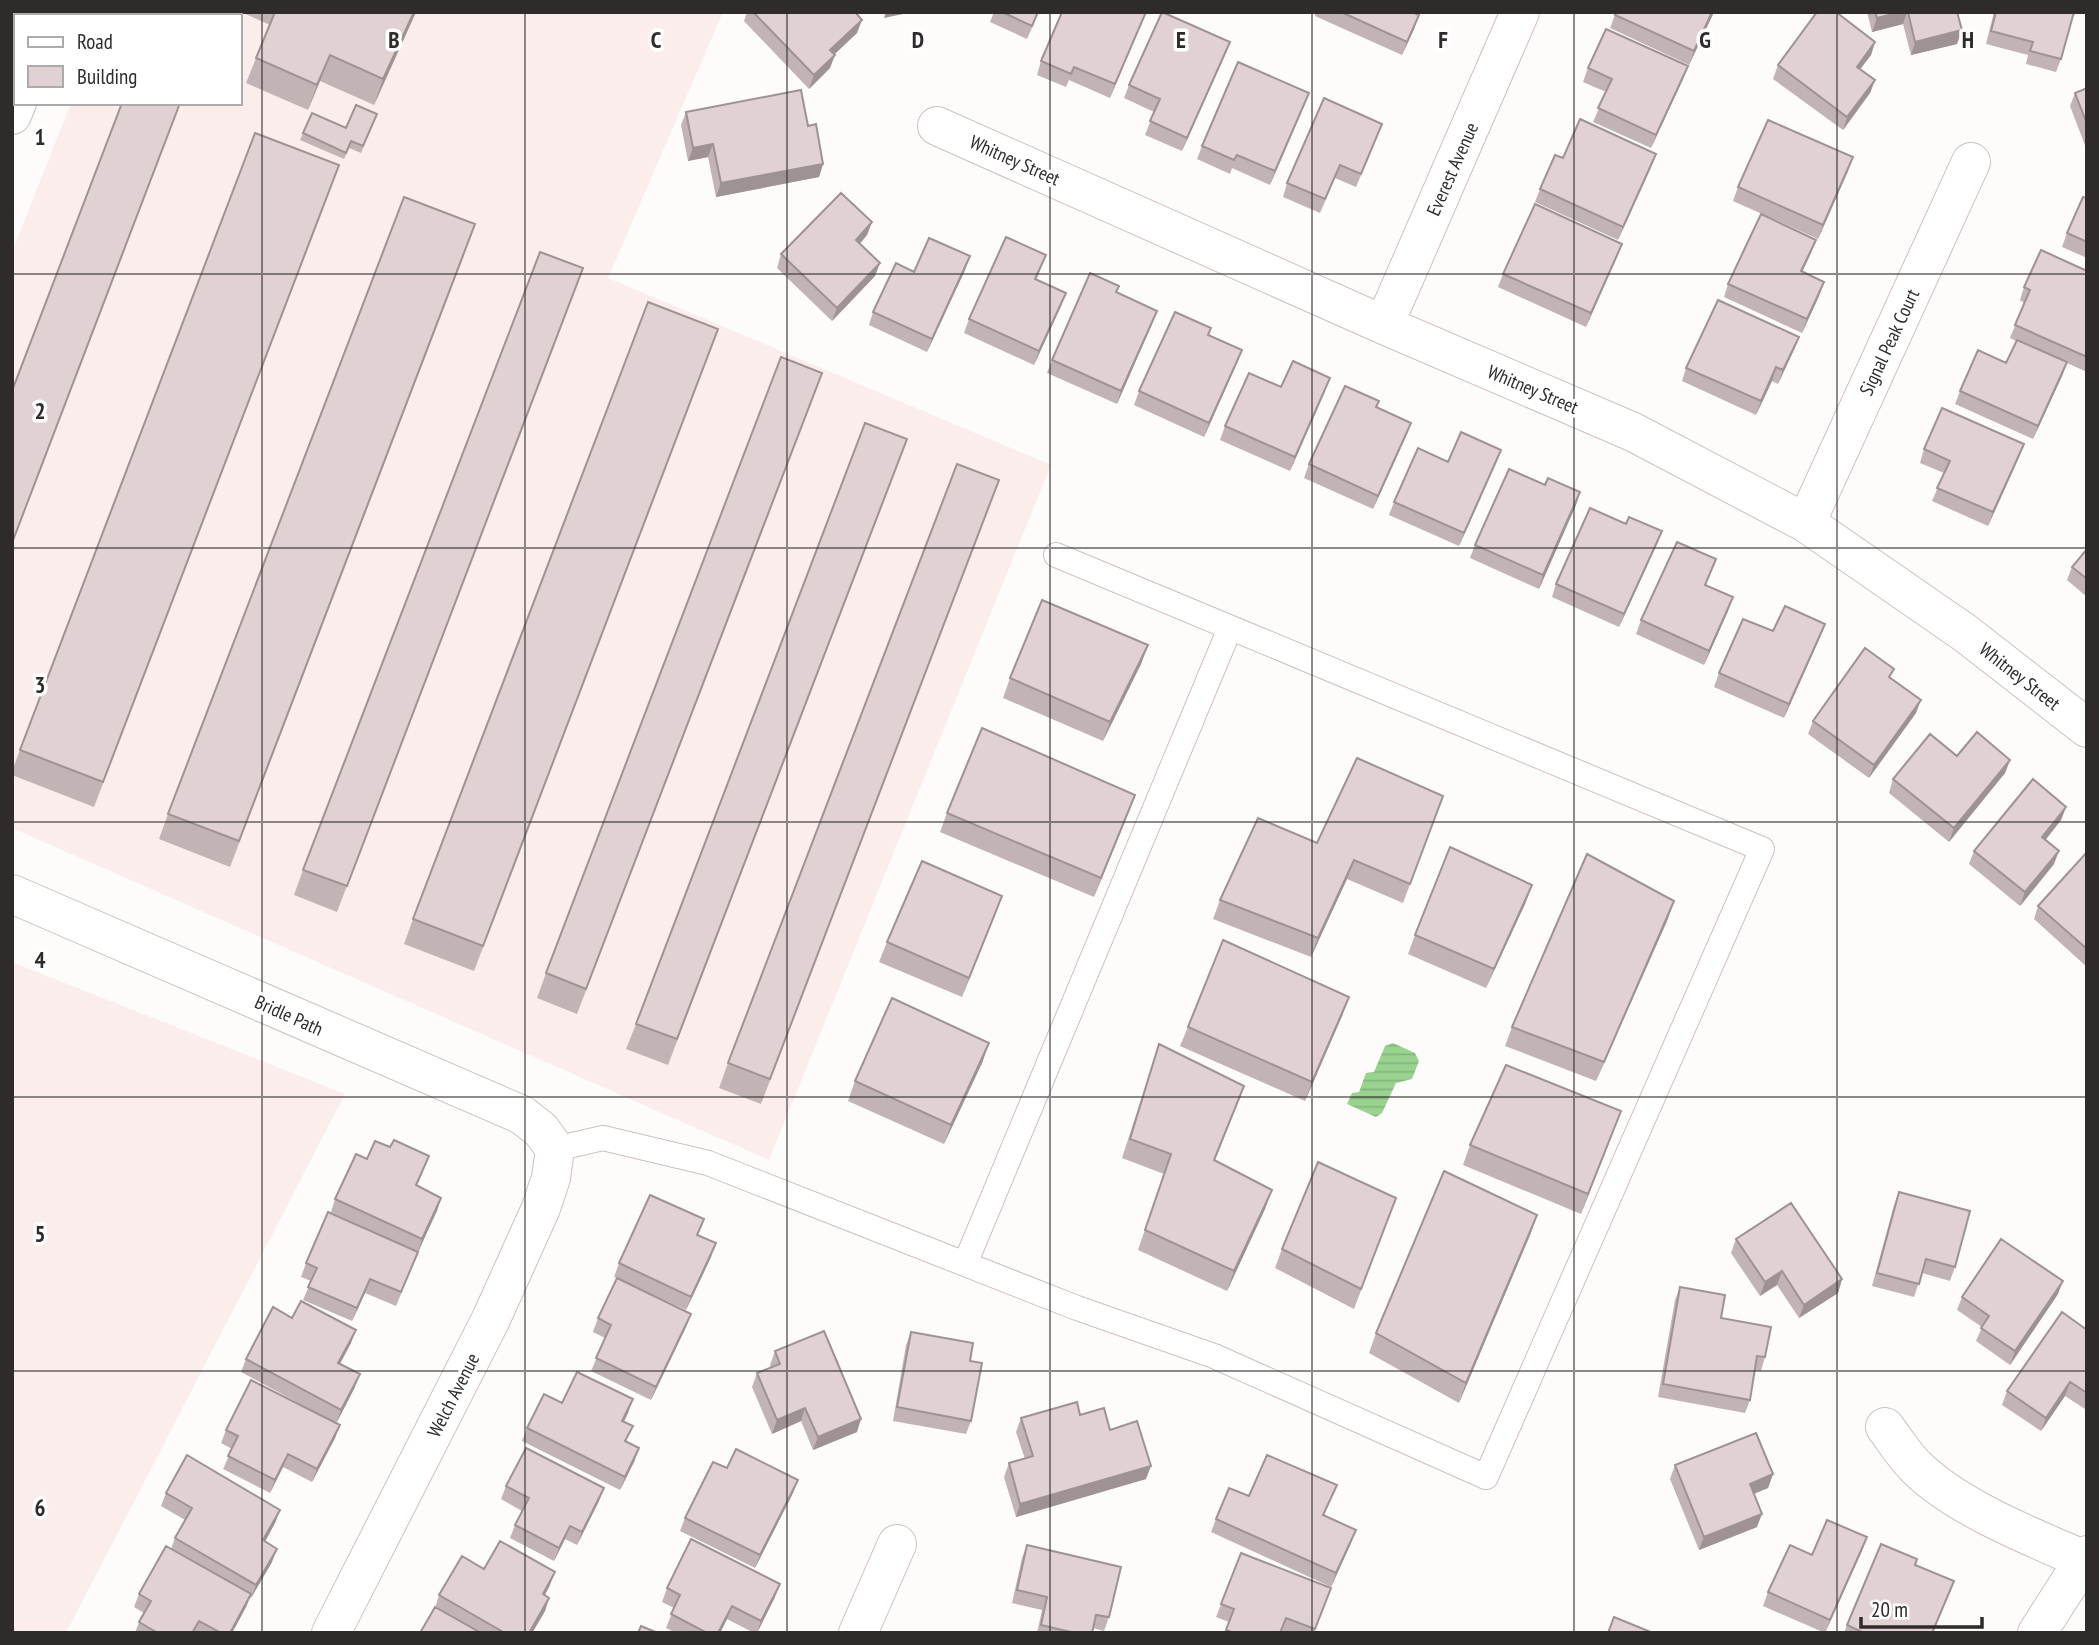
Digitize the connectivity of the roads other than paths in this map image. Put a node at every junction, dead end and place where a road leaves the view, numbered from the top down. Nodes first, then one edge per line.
1 (1520, 12) edge
2 (937, 126) dead end
3 (1971, 162) dead end
4 (1384, 325) junction
5 (1806, 523) junction
6 (1056, 555) dead end
7 (1230, 628) junction
8 (2087, 728) edge
9 (12, 894) edge
10 (555, 1149) junction
11 (965, 1264) junction
12 (1885, 1427) dead end
13 (897, 1544) dead end
14 (2086, 1558) edge
15 (331, 1633) edge
16 (858, 1633) edge
17 (2036, 1633) edge

1 - 4 street, Everest Avenue
2 - 4 street, Whitney Street
3 - 5 street, Signal Peak Court
4 - 5 street, Whitney Street
5 - 8 street, Whitney Street
6 - 7 lane
7 - 11 lane
7 - 11 lane
9 - 10 street, Bridle Path
10 - 11 lane
10 - 15 street, Welch Avenue
12 - 14 street
13 - 16 street
14 - 17 street

